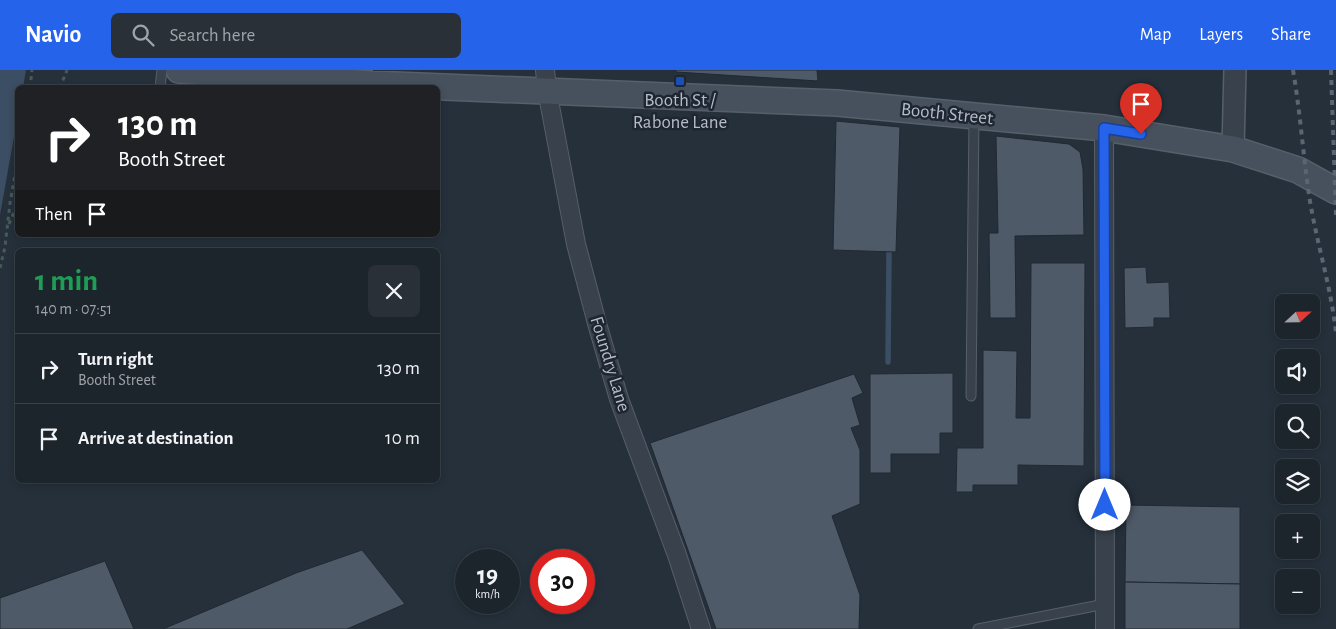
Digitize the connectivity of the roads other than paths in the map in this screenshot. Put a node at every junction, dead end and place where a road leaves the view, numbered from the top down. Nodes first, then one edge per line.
1 (162, 70) edge
2 (179, 70) edge
3 (1235, 70) edge
4 (546, 80) edge
5 (293, 83) edge
6 (160, 85) edge
7 (974, 116) junction
8 (1104, 128) junction
9 (1233, 149) junction
10 (1336, 191) edge
11 (972, 396) dead end
12 (1105, 604) junction
13 (701, 629) edge
14 (978, 629) edge
15 (1105, 629) edge

1 - 6 lane
2 - 5 main road, Booth Street
3 - 9 street
4 - 5 main road, Booth Street
4 - 7 main road, Booth Street
4 - 13 street, Foundry Lane
7 - 8 main road, Booth Street
7 - 11 lane
8 - 9 main road, Booth Street
8 - 12 street
9 - 10 main road, Booth Street
12 - 14 lane
12 - 15 street

